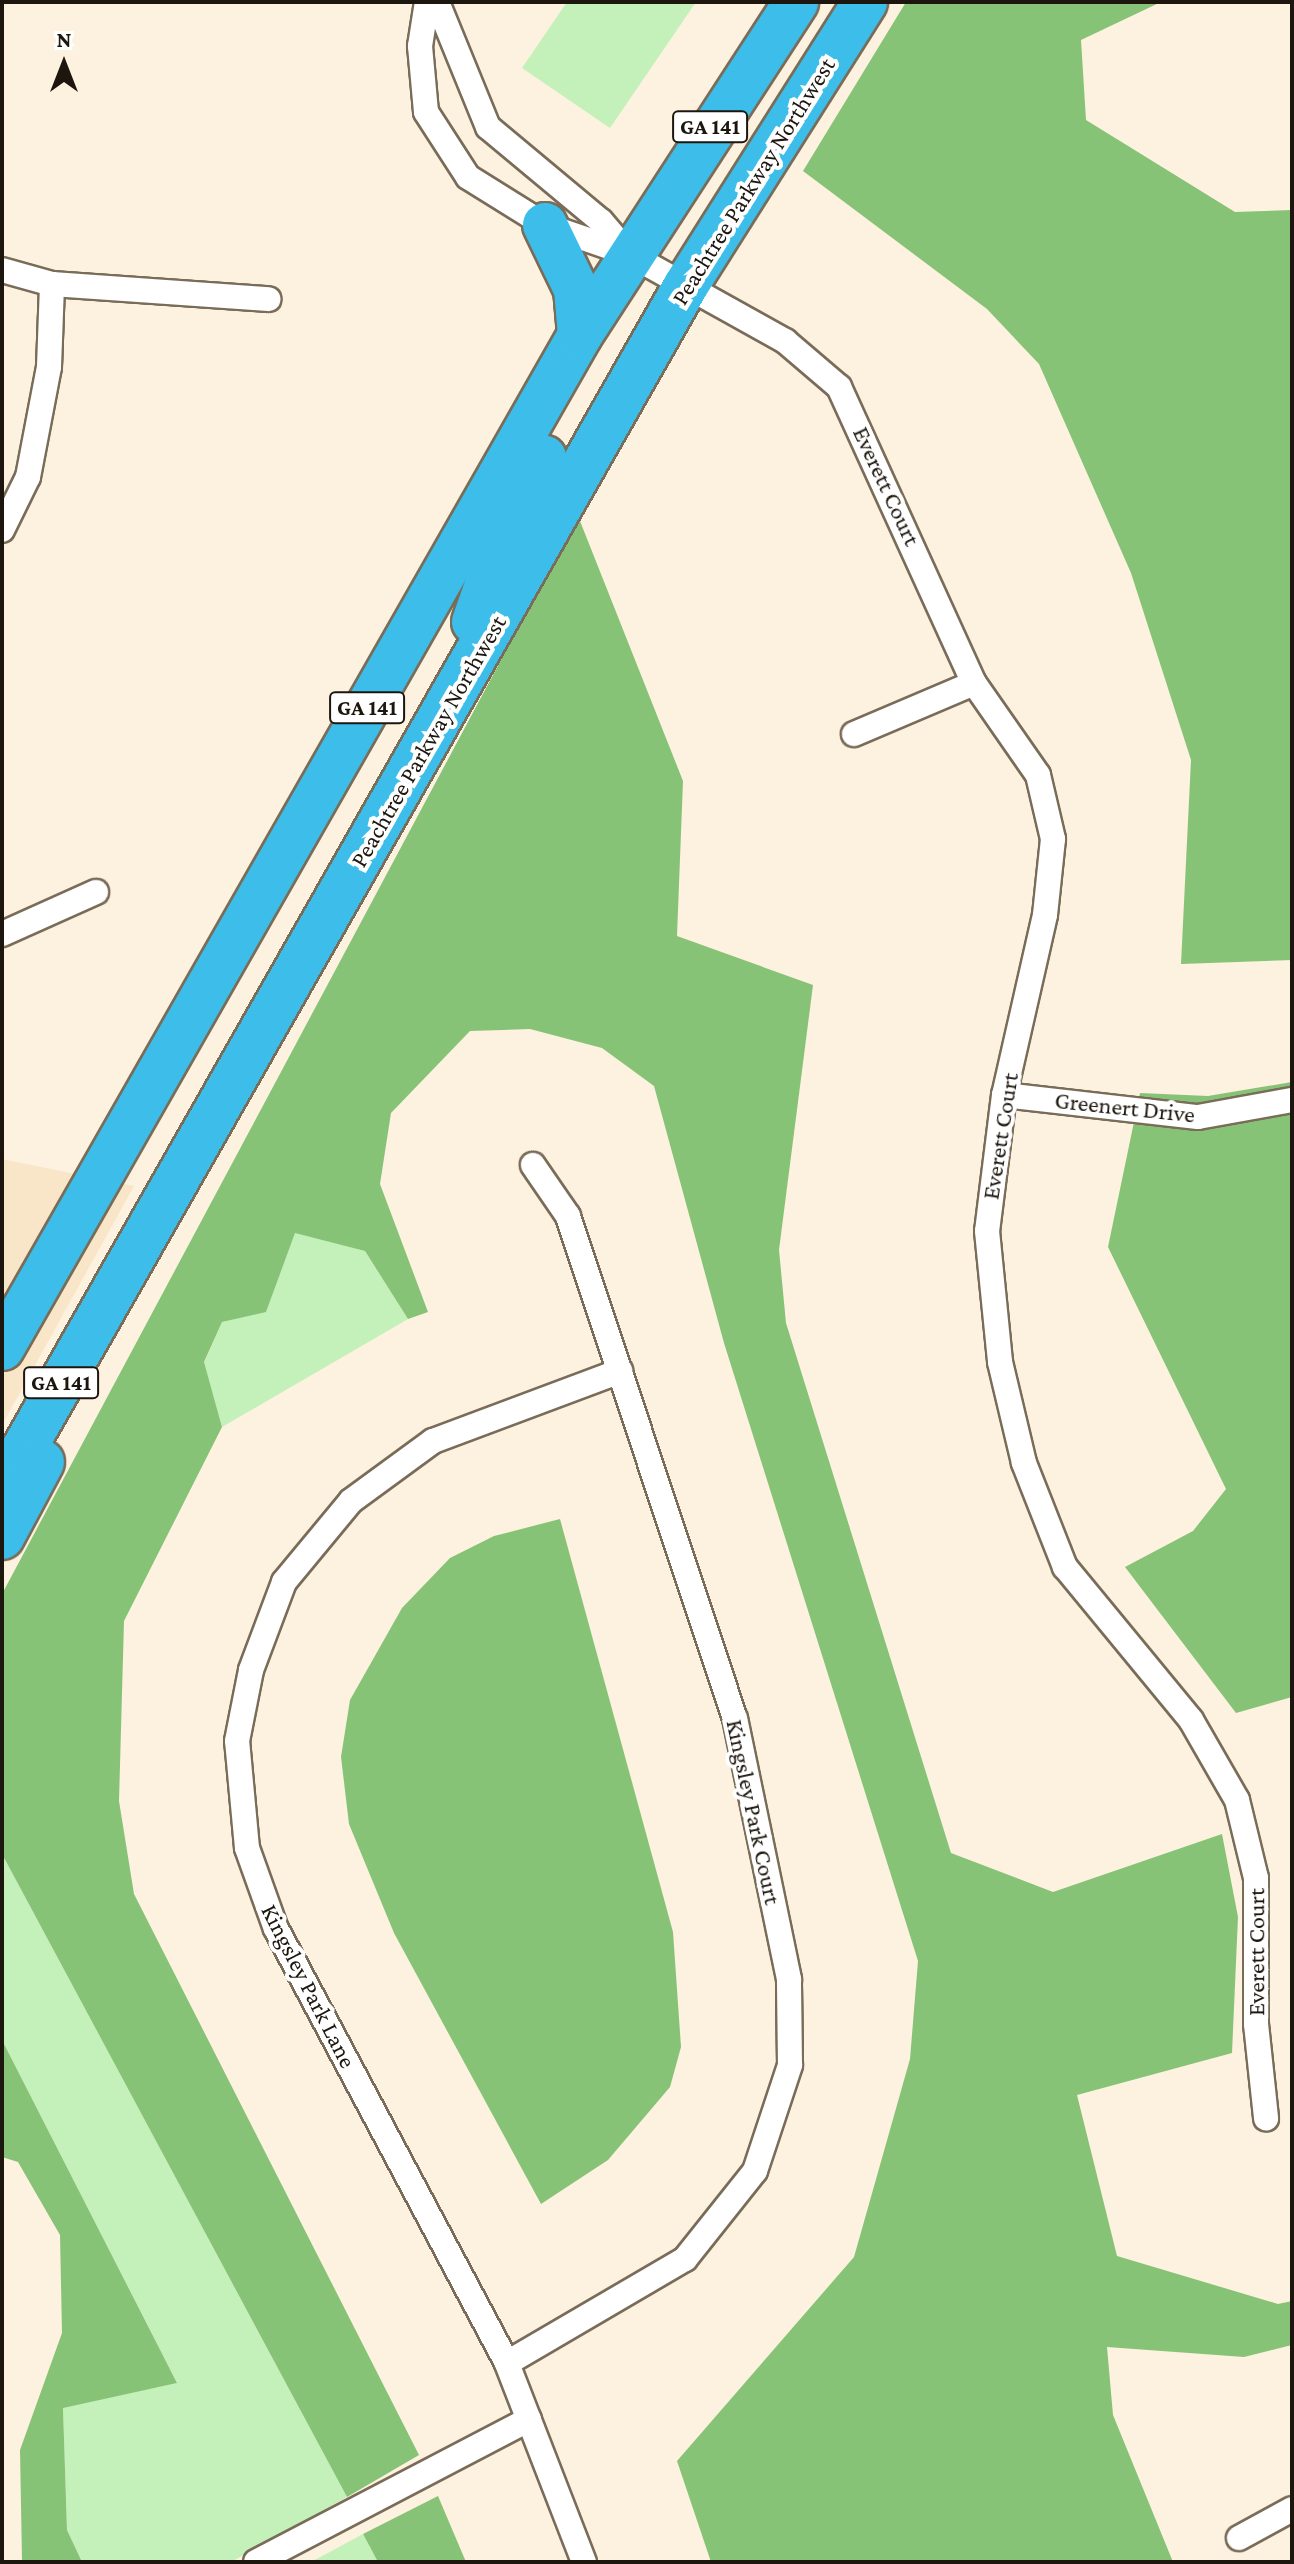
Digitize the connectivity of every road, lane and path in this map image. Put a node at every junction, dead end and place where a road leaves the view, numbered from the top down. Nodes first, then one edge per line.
1 (427, 2) edge
2 (437, 2) edge
3 (798, 2) edge
4 (865, 2) edge
5 (545, 225) junction
6 (629, 254) junction
7 (2, 270) edge
8 (52, 284) junction
9 (685, 287) junction
10 (268, 299) dead end
11 (580, 335) junction
12 (2, 530) edge
13 (462, 681) junction
14 (974, 683) junction
15 (854, 734) dead end
16 (96, 892) dead end
17 (2, 934) edge
18 (1004, 1095) junction
19 (1292, 1100) edge
20 (533, 1165) dead end
21 (120, 1280) junction
22 (2, 1348) edge
23 (620, 1371) junction
24 (2, 1487) edge
25 (2, 1537) edge
26 (1266, 2118) dead end
27 (507, 2363) junction
28 (529, 2419) junction
29 (1292, 2509) edge
30 (1239, 2538) dead end
31 (256, 2562) edge
32 (584, 2562) edge

1 - 5 street
2 - 6 street
3 - 6 highway, GA 141
3 - 9 highway
4 - 9 highway, Peachtree Parkway Northwest / GA 141
5 - 6 street
5 - 11 highway
6 - 9 street, Everett Court
6 - 11 highway, GA 141
6 - 13 highway
7 - 8 street
8 - 10 street
8 - 12 street
9 - 13 highway, Peachtree Parkway Northwest / GA 141
9 - 14 street, Everett Court
11 - 22 highway, GA 141
13 - 21 highway, Peachtree Parkway Northwest / GA 141
14 - 15 street
14 - 18 street, Everett Court
16 - 17 street
18 - 19 street, Greenert Drive
18 - 26 street, Everett Court
20 - 23 street, Kingsley Park Court
21 - 24 highway, Peachtree Parkway Northwest / GA 141
21 - 25 highway
23 - 27 street, Kingsley Park Court
23 - 27 street, Kingsley Park Lane
27 - 28 street, Kingsley Park Lane
28 - 31 street
28 - 32 street, Kingsley Park Lane
29 - 30 street

